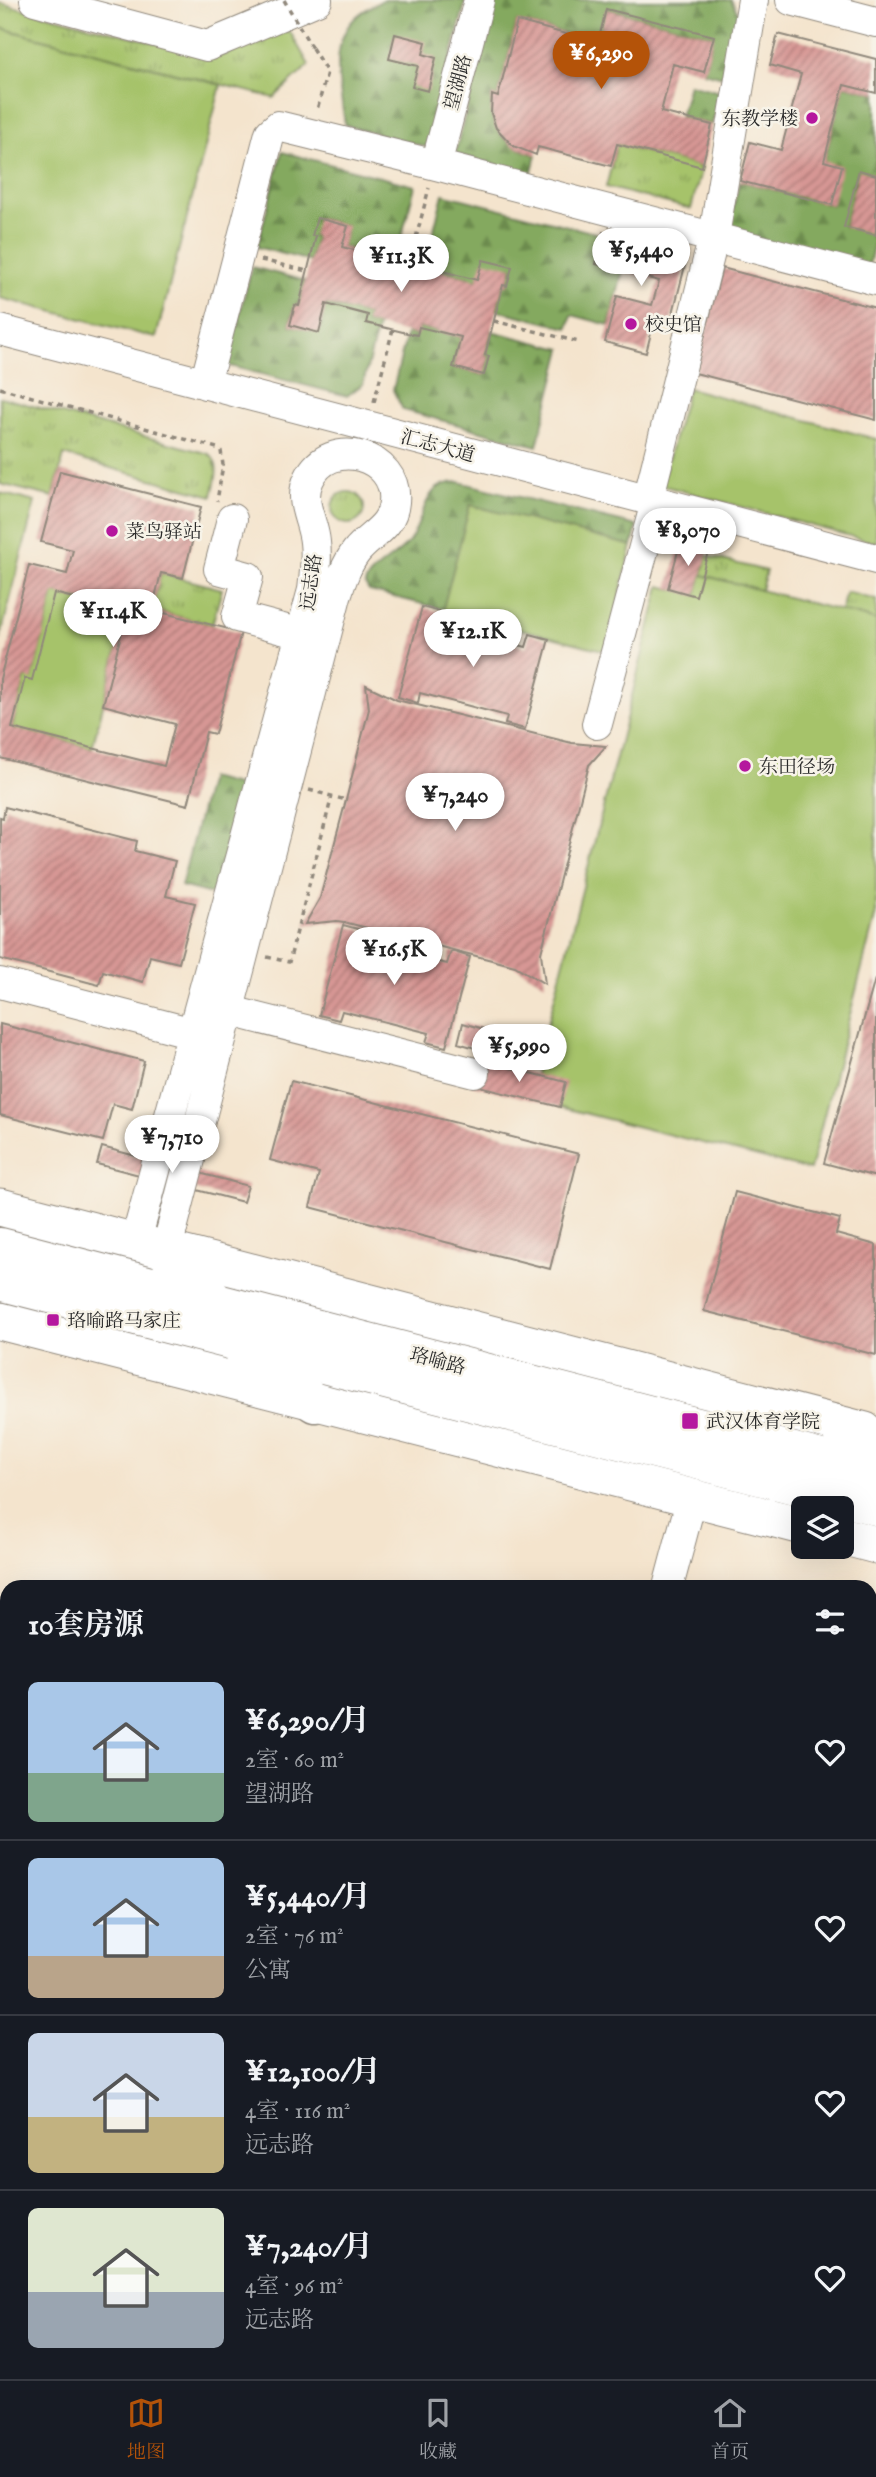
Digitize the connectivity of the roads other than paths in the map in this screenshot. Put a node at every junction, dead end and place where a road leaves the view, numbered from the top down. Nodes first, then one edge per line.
1 (35, 0) edge
2 (317, 0) edge
3 (479, 0) edge
4 (753, 0) edge
5 (792, 0) edge
6 (83, 6) edge
7 (876, 22) edge
8 (436, 165) junction
9 (713, 236) junction
10 (876, 280) edge
11 (0, 330) edge
12 (205, 384) junction
13 (292, 407) junction
14 (443, 446) junction
15 (323, 462) junction
16 (390, 480) junction
17 (652, 501) junction
18 (232, 519) road end
19 (876, 559) edge
20 (302, 634) junction
21 (597, 724) dead end
22 (0, 983) edge
23 (215, 1007) junction
24 (193, 1033) junction
25 (475, 1073) dead end
26 (0, 1207) edge
27 (0, 1247) edge
28 (151, 1248) junction
29 (0, 1281) edge
30 (216, 1302) junction
31 (0, 1321) edge
32 (226, 1338) junction
33 (315, 1403) junction
34 (835, 1424) junction
35 (876, 1434) edge
36 (876, 1451) edge
37 (876, 1473) edge
38 (692, 1497) junction
39 (876, 1506) edge
40 (791, 1523) edge
41 (854, 1539) edge
42 (876, 1545) edge
43 (670, 1580) edge

1 - 6 street
2 - 6 street
3 - 8 street, 望湖路
4 - 9 street
5 - 7 street
8 - 9 street
8 - 12 street
9 - 10 street
9 - 17 street
11 - 12 street, 汇志大道
12 - 13 street, 汇志大道
13 - 14 street, 汇志大道
13 - 15 street
14 - 16 street
14 - 17 street, 汇志大道
15 - 16 street
15 - 20 street, 远志路
16 - 23 street, 远志路
17 - 19 street, 汇志大道
17 - 21 street
18 - 20 street
20 - 23 street, 远志路
22 - 24 street
23 - 24 street, 远志路
23 - 25 street
23 - 28 street, 远志路
24 - 28 street, 远志路
26 - 28 main road
27 - 30 highway, 珞喻路
28 - 30 highway
28 - 34 main road
29 - 32 highway, 珞喻路
30 - 37 highway, 珞喻路
31 - 33 main road
32 - 33 highway
32 - 39 highway, 珞喻路
33 - 38 main road
34 - 35 main road
34 - 36 highway
38 - 40 main road
38 - 43 street
41 - 42 main road

